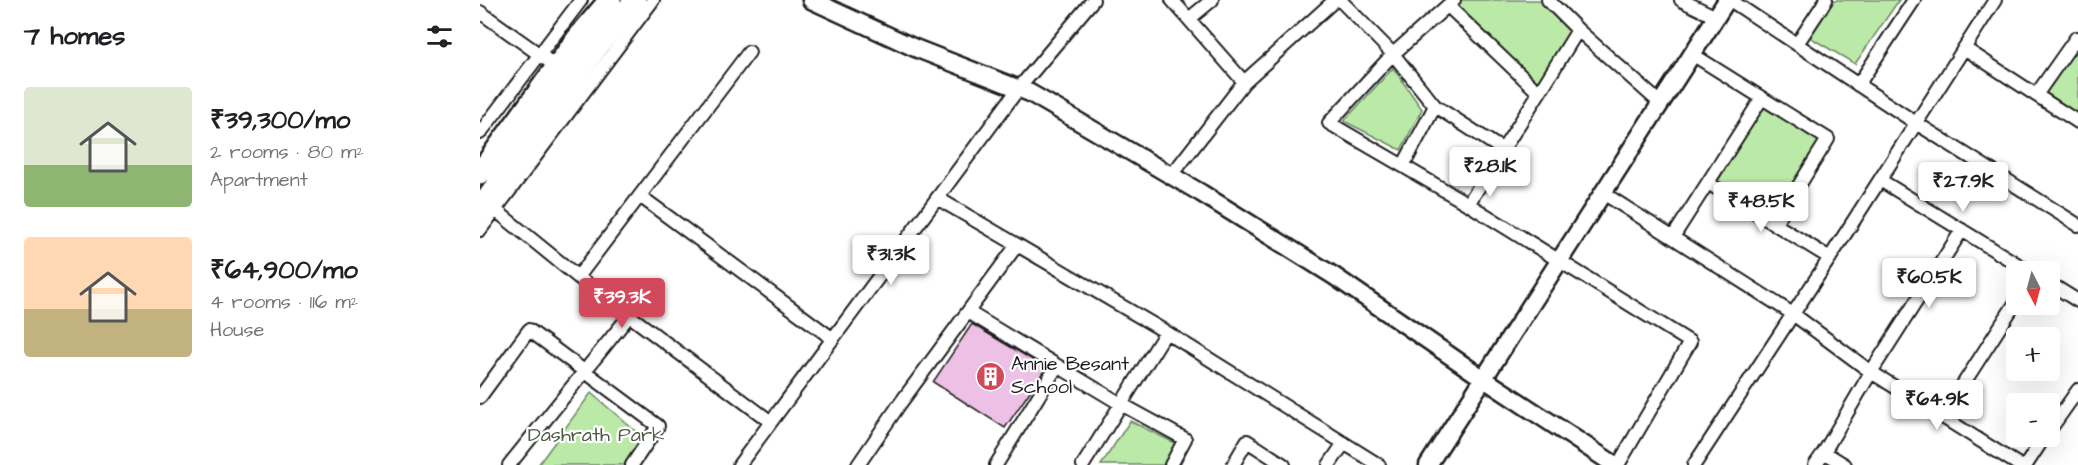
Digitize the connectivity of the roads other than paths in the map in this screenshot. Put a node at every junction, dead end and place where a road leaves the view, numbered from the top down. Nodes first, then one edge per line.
1 (581, 0) edge
2 (610, 0) edge
3 (635, 0) edge
4 (653, 0) edge
5 (811, 0) edge
6 (1093, 0) edge
7 (1172, 0) edge
8 (1212, 0) edge
9 (1335, 0) edge
10 (1340, 0) edge
11 (1548, 0) edge
12 (1681, 0) edge
13 (1728, 0) edge
14 (1826, 0) edge
15 (1914, 0) edge
16 (1995, 0) edge
17 (1451, 3) edge
18 (480, 12) edge
19 (1716, 17) junction
20 (1189, 19) junction
21 (1578, 30) junction
22 (2078, 40) edge
23 (1797, 44) junction
24 (1964, 48) junction
25 (749, 52) dead end
26 (1393, 54) junction
27 (1692, 54) junction
28 (539, 55) junction
29 (556, 67) junction
30 (1244, 82) junction
31 (1858, 85) junction
32 (1019, 88) junction
33 (1539, 93) junction
34 (2036, 96) junction
35 (1762, 98) junction
36 (1660, 103) junction
37 (1435, 106) junction
38 (2078, 122) edge
39 (1916, 123) junction
40 (480, 133) edge
41 (1503, 150) junction
42 (1403, 166) junction
43 (480, 173) edge
44 (1172, 176) junction
45 (1880, 180) junction
46 (1708, 183) junction
47 (1604, 193) junction
48 (640, 196) junction
49 (937, 198) junction
50 (485, 204) edge
51 (1468, 204) junction
52 (1775, 224) junction
53 (2078, 225) edge
54 (480, 230) edge
55 (1962, 230) junction
56 (1673, 237) junction
57 (1017, 246) junction
58 (1830, 258) junction
59 (1560, 261) junction
60 (2012, 261) edge
61 (578, 278) junction
62 (2060, 290) edge
63 (2078, 301) edge
64 (968, 312) junction
65 (1793, 314) junction
66 (2008, 315) edge
67 (629, 316) junction
68 (1166, 332) junction
69 (832, 339) junction
70 (1057, 366) junction
71 (585, 371) junction
72 (1871, 372) junction
73 (1484, 379) junction
74 (2078, 390) edge
75 (480, 397) edge
76 (1121, 404) junction
77 (2060, 415) edge
78 (1942, 417) junction
79 (771, 422) junction
80 (1344, 443) junction
81 (2037, 447) edge
82 (1824, 452) junction
83 (509, 465) edge
84 (632, 465) edge
85 (739, 465) edge
86 (858, 465) edge
87 (996, 465) edge
88 (1083, 465) edge
89 (1171, 465) edge
90 (1233, 465) edge
91 (1284, 465) edge
92 (1329, 465) edge
93 (1379, 465) edge
94 (1428, 465) edge
95 (1616, 465) edge
96 (1694, 465) edge
97 (1815, 465) edge
98 (1845, 465) edge
99 (2019, 465) edge
100 (2025, 465) edge

1 - 28 street
2 - 29 highway
3 - 50 highway
4 - 50 street
5 - 32 street
6 - 32 street
7 - 20 street
8 - 20 street
9 - 30 street
10 - 26 street
11 - 21 street
12 - 19 street
13 - 19 street
13 - 23 street
14 - 23 street
15 - 31 street
16 - 24 street
17 - 26 street
17 - 33 street
18 - 28 street
19 - 27 street
20 - 30 street
21 - 33 street
21 - 36 street
22 - 34 street
23 - 31 street
24 - 34 street
24 - 39 street
25 - 48 street
26 - 37 street
26 - 42 street
27 - 35 street
27 - 36 street
28 - 29 street
28 - 40 street
29 - 43 highway
30 - 44 street
31 - 39 street
32 - 44 street
32 - 49 street
33 - 41 street
34 - 38 street
35 - 46 street
35 - 52 street
36 - 47 street
37 - 41 street
37 - 42 street
39 - 45 street
39 - 53 street
41 - 51 street
42 - 51 street
44 - 73 street
45 - 55 street
45 - 58 street
46 - 52 street
46 - 56 street
47 - 56 street
47 - 59 street
48 - 61 street
48 - 69 street
49 - 57 street
49 - 69 street
50 - 54 street
50 - 61 street
51 - 59 street
52 - 58 street
55 - 60 street
55 - 72 street
56 - 65 street
57 - 64 street
57 - 68 street
58 - 65 street
59 - 73 street
59 - 95 street
61 - 67 street
62 - 63 street
64 - 70 street
64 - 86 street
65 - 72 street
65 - 96 street
66 - 78 street
67 - 71 street
67 - 79 street
68 - 76 street
68 - 80 street
69 - 79 street
70 - 76 street
70 - 87 street
71 - 75 street
71 - 83 street
71 - 84 street
72 - 78 street
72 - 82 street
73 - 94 street
73 - 95 street
74 - 77 street
76 - 88 street
76 - 89 street
78 - 99 street
79 - 85 street
80 - 92 street
80 - 93 street
81 - 100 street
82 - 97 street
82 - 98 street
90 - 91 street

